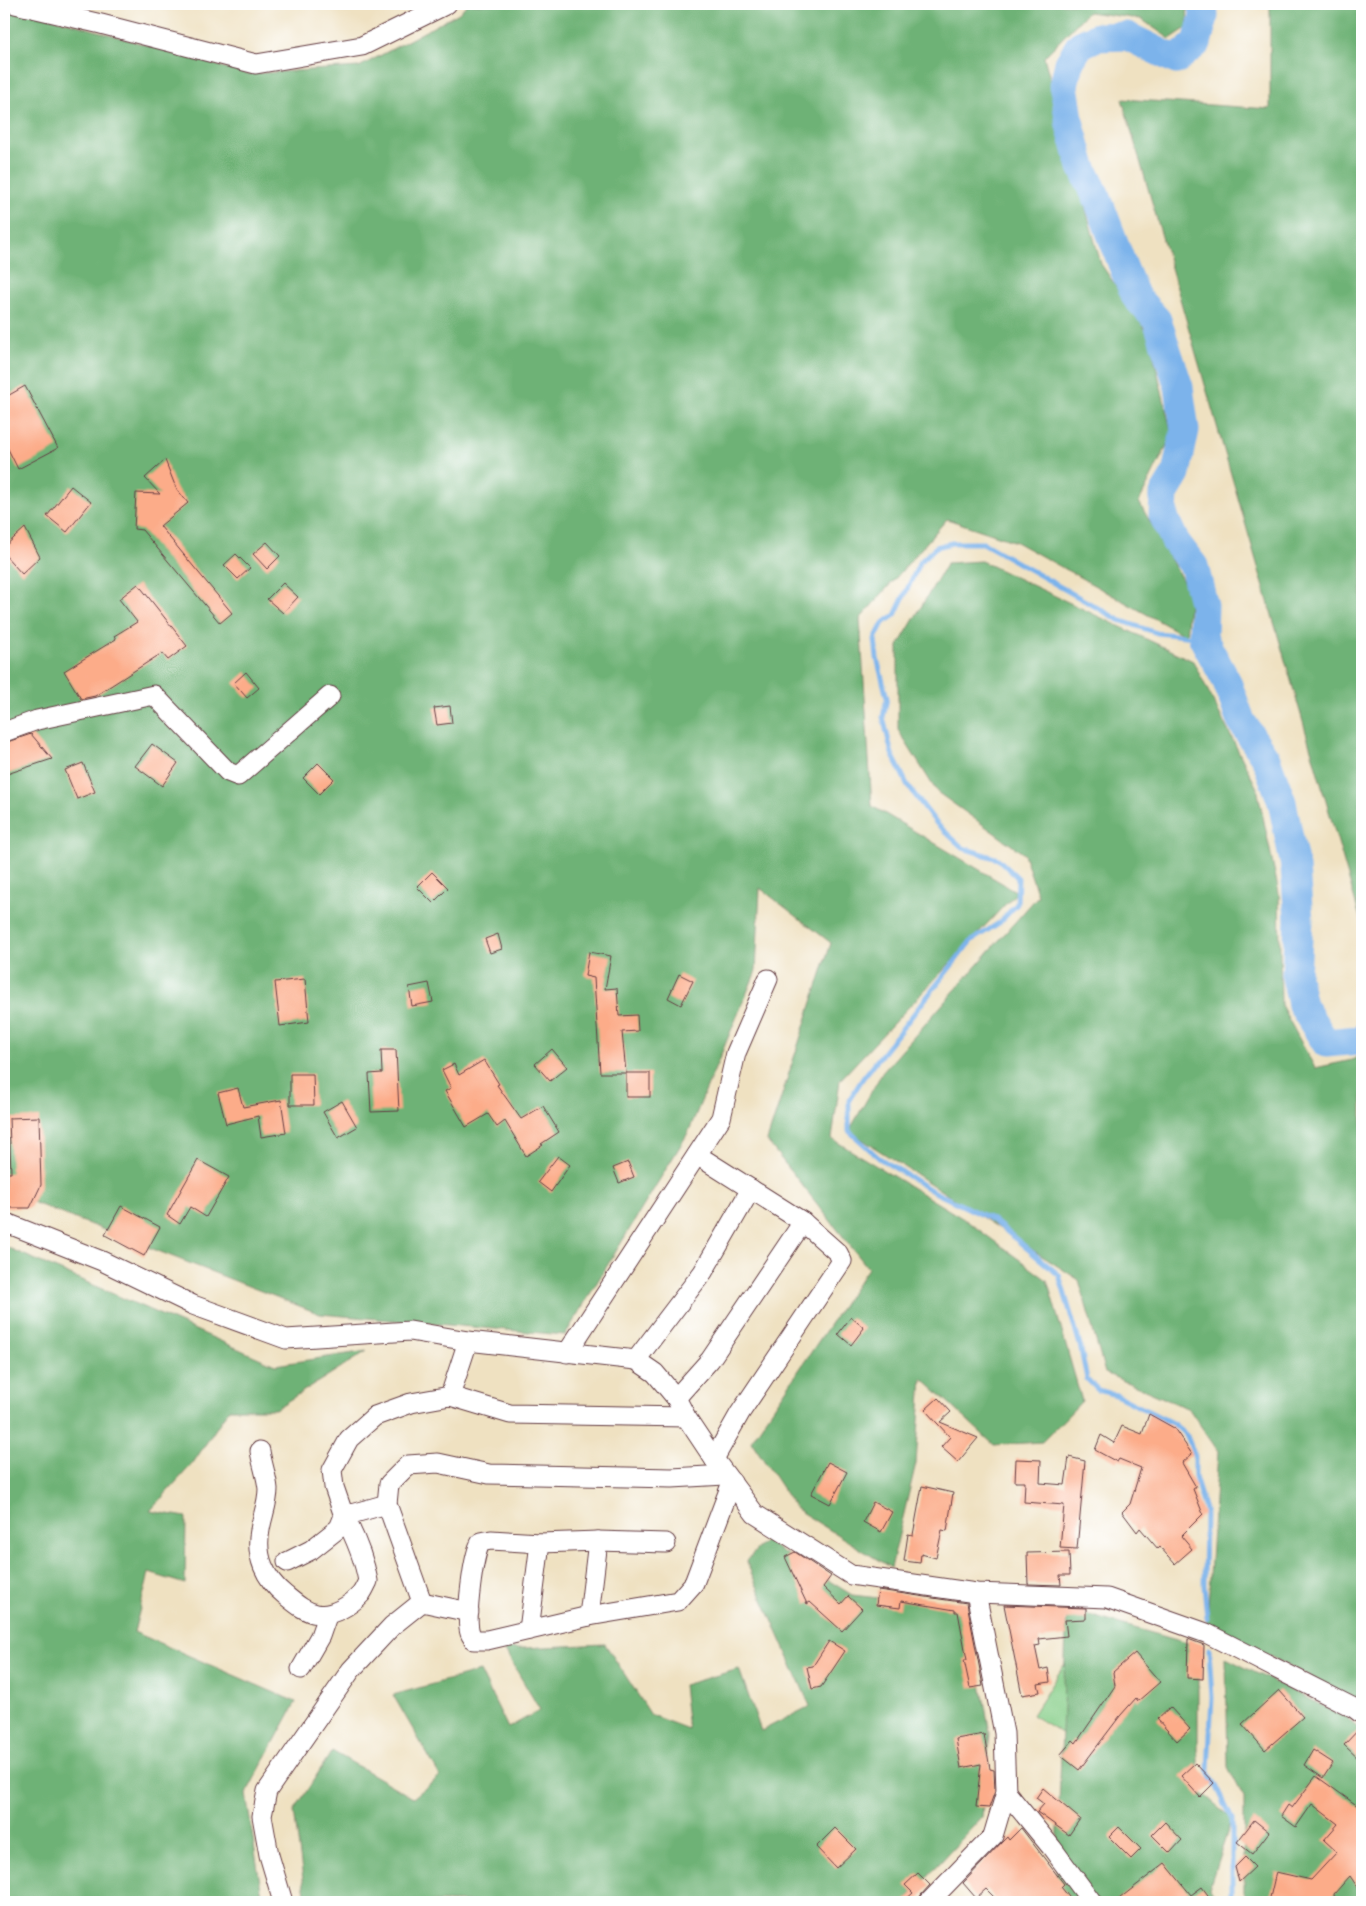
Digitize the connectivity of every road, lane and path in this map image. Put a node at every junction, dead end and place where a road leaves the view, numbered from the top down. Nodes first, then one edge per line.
1 (16, 4) edge
2 (447, 4) edge
3 (330, 696) dead end
4 (4, 732) edge
5 (768, 979) dead end
6 (697, 1155) junction
7 (751, 1189) junction
8 (4, 1222) edge
9 (803, 1222) junction
10 (468, 1341) junction
11 (567, 1353) junction
12 (636, 1360) junction
13 (450, 1396) junction
14 (676, 1398) junction
15 (686, 1417) junction
16 (260, 1451) dead end
17 (714, 1459) junction
18 (728, 1479) junction
19 (387, 1504) junction
20 (344, 1516) junction
21 (598, 1541) junction
22 (540, 1543) junction
23 (666, 1543) dead end
24 (287, 1562) dead end
25 (976, 1593) junction
26 (422, 1602) junction
27 (469, 1612) junction
28 (327, 1616) junction
29 (589, 1616) junction
30 (529, 1630) junction
31 (301, 1669) dead end
32 (1362, 1714) edge
33 (1006, 1792) junction
34 (283, 1902) edge
35 (929, 1902) edge
36 (1092, 1902) edge

1 - 2 street
3 - 4 street
5 - 6 street
6 - 7 street
6 - 11 street
7 - 9 street
7 - 12 street
8 - 10 street
9 - 14 street
9 - 17 street
10 - 11 street
10 - 13 street
11 - 12 street
12 - 14 street
13 - 15 street
13 - 20 street
14 - 15 street
15 - 17 street
16 - 28 street
17 - 18 street
18 - 19 street
18 - 25 street
18 - 29 street
19 - 20 street
19 - 26 street
20 - 24 street
20 - 28 street
21 - 22 street
21 - 23 street
21 - 29 street
22 - 27 street
22 - 30 street
25 - 32 street
25 - 33 street
26 - 27 street
26 - 34 street
27 - 30 street
28 - 31 street
29 - 30 street
33 - 35 street
33 - 36 street

